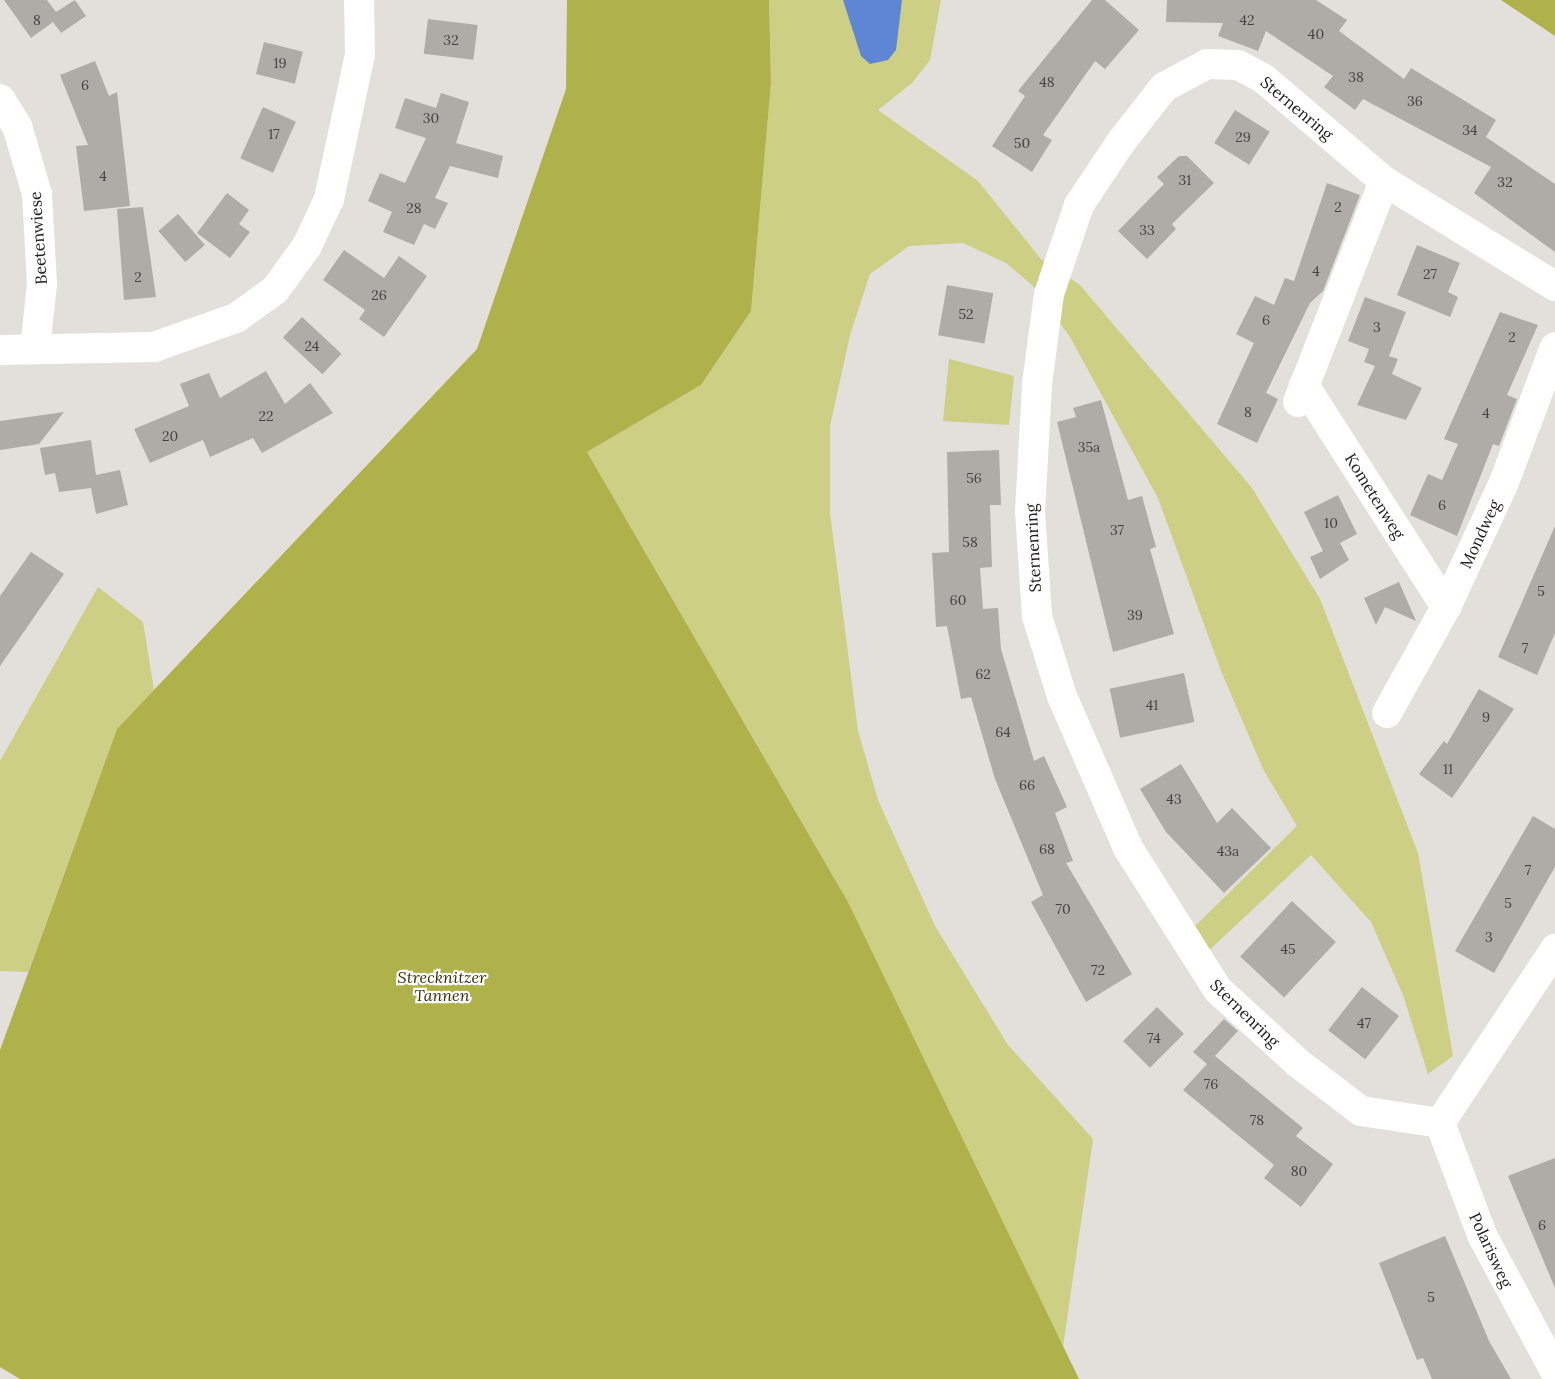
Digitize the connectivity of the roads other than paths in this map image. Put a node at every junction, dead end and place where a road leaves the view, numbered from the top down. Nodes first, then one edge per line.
1 (359, 0) edge
2 (0, 99) edge
3 (1384, 181) junction
4 (1555, 286) edge
5 (1555, 347) edge
6 (35, 348) junction
7 (0, 350) edge
8 (1446, 607) junction
9 (1387, 713) dead end
10 (1555, 949) edge
11 (1440, 1123) junction
12 (1555, 1371) edge

1 - 6 street
2 - 6 street, Beetenwiese
3 - 4 street, Sternenring
3 - 8 street, Kometenweg
3 - 11 street, Sternenring
5 - 8 street, Mondweg
6 - 7 street
8 - 9 street, Mondweg
10 - 11 street
11 - 12 street, Polarisweg

